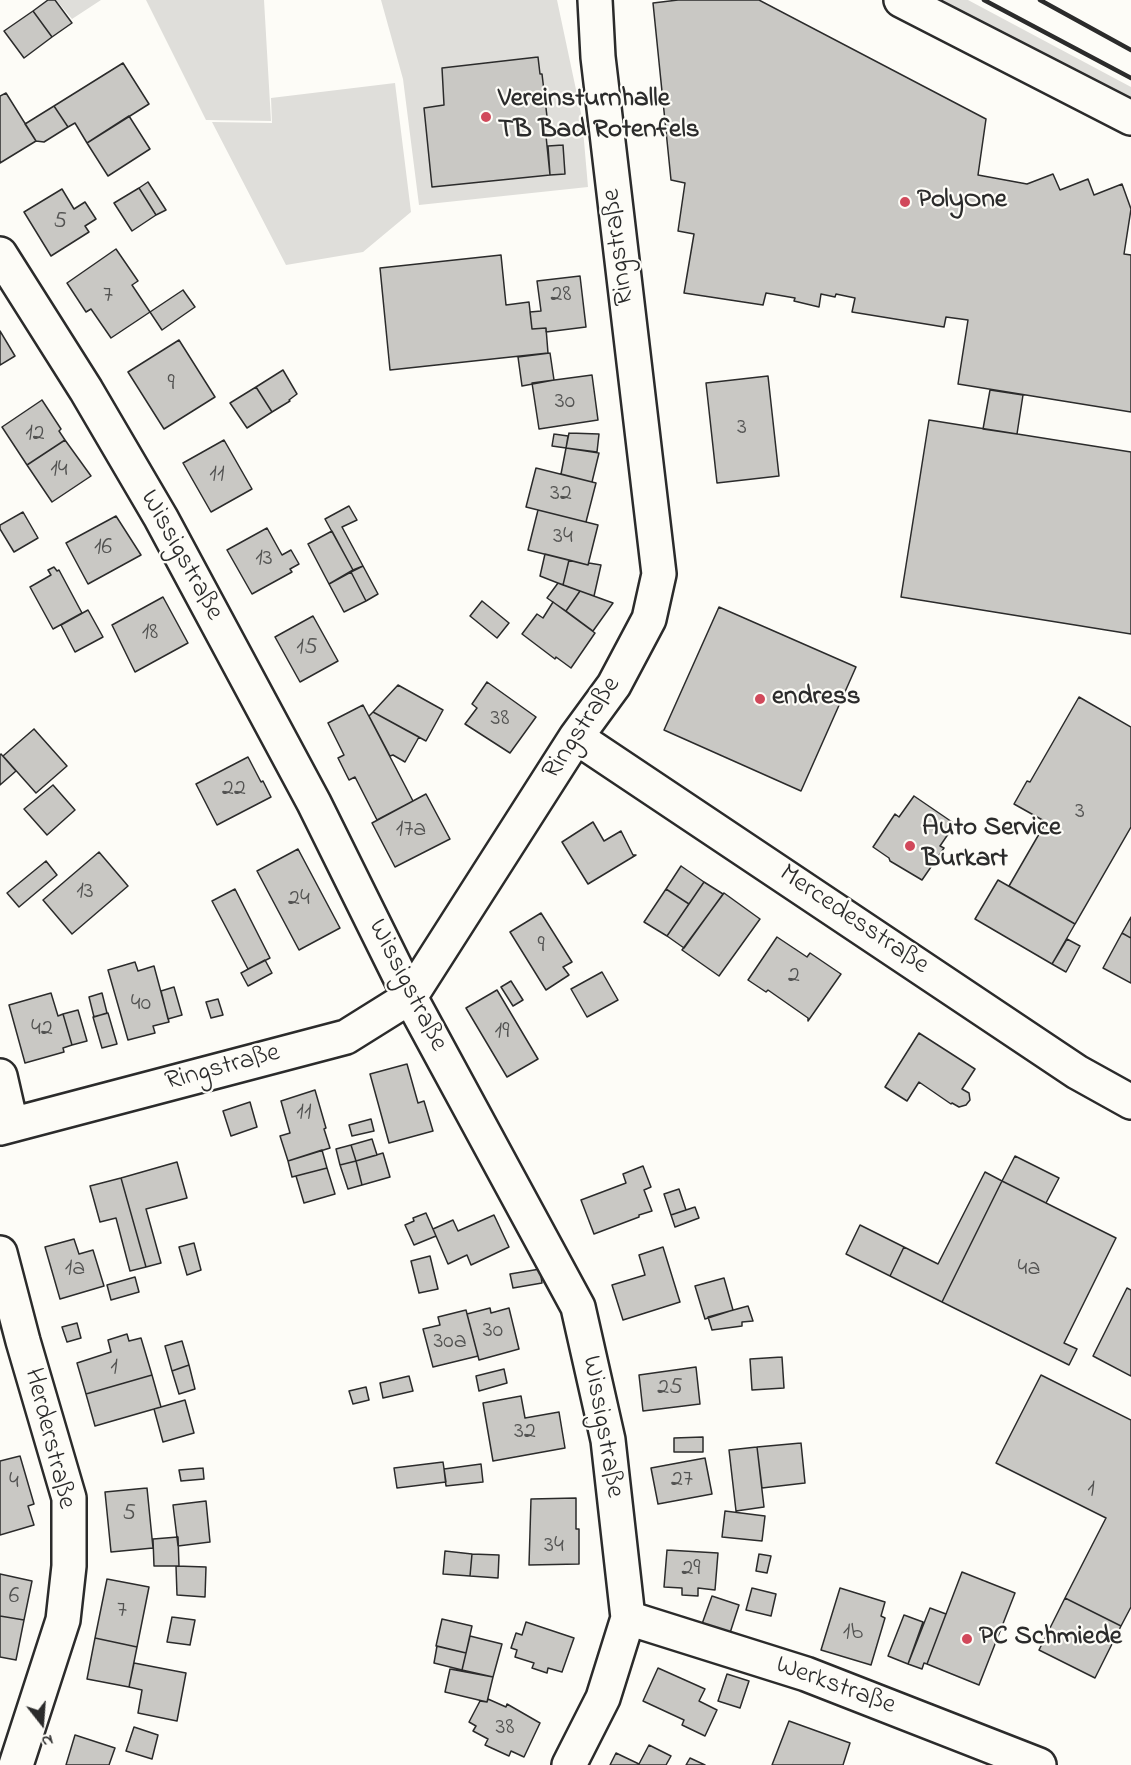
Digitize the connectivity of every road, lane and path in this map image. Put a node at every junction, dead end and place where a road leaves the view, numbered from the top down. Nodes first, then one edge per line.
1 (595, 0) edge
2 (901, 0) edge
3 (1131, 118) edge
4 (0, 254) edge
5 (576, 737) junction
6 (410, 997) junction
7 (0, 1076) edge
8 (1131, 1102) edge
9 (6, 1126) edge
10 (0, 1253) edge
11 (628, 1618) junction
12 (16, 1765) edge
13 (569, 1765) edge
14 (1039, 1765) edge

1 - 5 street, Ringstraße
2 - 3 street
4 - 6 street, Wissigstraße
5 - 6 street, Ringstraße
5 - 8 street, Mercedesstraße
6 - 9 street, Ringstraße
6 - 11 street, Wissigstraße
7 - 9 street
10 - 12 street, Herderstraße
11 - 13 street, Wissigstraße
11 - 14 street, Werkstraße

